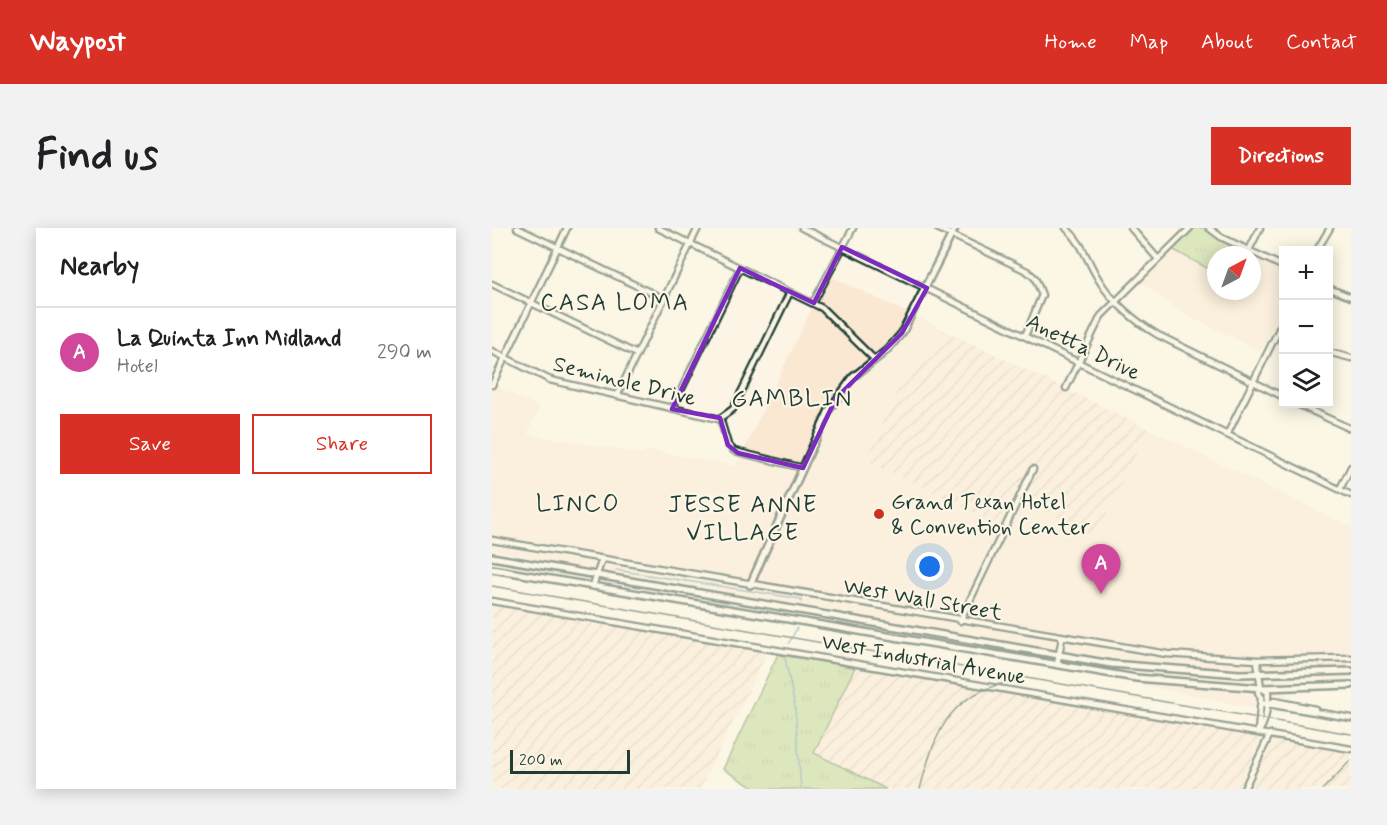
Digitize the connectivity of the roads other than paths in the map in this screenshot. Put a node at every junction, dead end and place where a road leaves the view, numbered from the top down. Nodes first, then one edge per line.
1 (517, 228) edge
2 (567, 228) edge
3 (658, 228) edge
4 (698, 228) edge
5 (802, 228) edge
6 (854, 228) edge
7 (937, 228) edge
8 (956, 228) edge
9 (1066, 228) edge
10 (1131, 228) edge
11 (1190, 228) edge
12 (1209, 228) edge
13 (1260, 228) edge
14 (1330, 228) edge
15 (952, 236) junction
16 (690, 244) junction
17 (1243, 246) edge
18 (1252, 246) edge
19 (1319, 246) edge
20 (842, 247) junction
21 (558, 248) junction
22 (1261, 256) edge
23 (1158, 259) junction
24 (1279, 264) edge
25 (740, 268) junction
26 (492, 284) edge
27 (927, 288) junction
28 (1333, 290) edge
29 (790, 292) junction
30 (1351, 297) edge
31 (664, 299) junction
32 (1116, 300) junction
33 (531, 303) junction
34 (813, 303) junction
35 (1279, 334) edge
36 (1025, 336) junction
37 (492, 351) edge
38 (1333, 353) edge
39 (637, 354) junction
40 (505, 358) junction
41 (1351, 358) edge
42 (874, 359) junction
43 (1078, 362) junction
44 (1253, 382) junction
45 (492, 385) edge
46 (1066, 388) dead end
47 (1279, 395) edge
48 (617, 396) junction
49 (1306, 408) edge
50 (672, 409) junction
51 (720, 418) junction
52 (1351, 429) edge
53 (1227, 435) junction
54 (1351, 467) edge
55 (803, 468) junction
56 (1033, 469) dead end
57 (1341, 489) junction
58 (1351, 495) edge
59 (492, 540) edge
60 (492, 557) edge
61 (602, 560) junction
62 (492, 569) edge
63 (597, 575) junction
64 (750, 585) junction
65 (593, 586) junction
66 (492, 601) edge
67 (960, 621) junction
68 (1062, 638) junction
69 (1059, 656) junction
70 (1351, 658) edge
71 (1257, 660) junction
72 (1057, 665) junction
73 (1351, 671) edge
74 (1259, 674) junction
75 (1351, 685) edge
76 (1261, 688) junction
77 (1261, 703) junction
78 (1268, 704) junction
79 (1351, 718) edge
80 (1258, 732) junction
81 (1270, 735) junction
82 (1351, 749) edge
83 (1244, 789) edge

1 - 21 street
2 - 21 street
3 - 16 street
4 - 16 street
5 - 20 street, Anetta Drive
6 - 20 street
7 - 15 street
8 - 15 main road
9 - 32 street
10 - 23 street
11 - 23 street
12 - 17 street
13 - 18 street
14 - 19 street
15 - 27 main road
15 - 36 street
16 - 25 street
16 - 31 street
20 - 27 street, Anetta Drive
20 - 34 street
21 - 31 street
21 - 33 street
22 - 24 street
23 - 32 street
25 - 29 street
25 - 50 street
26 - 33 street
27 - 36 street, Anetta Drive
27 - 42 main road
28 - 30 street
29 - 34 street
29 - 51 street
31 - 39 street
32 - 43 street
32 - 44 street
33 - 39 street
33 - 40 street
34 - 42 street
35 - 44 street
36 - 43 street, Anetta Drive
37 - 40 street, Seminole Drive
38 - 41 street
39 - 48 street
40 - 45 street
40 - 48 street, Seminole Drive
42 - 55 main road
43 - 46 street
43 - 53 street, Anetta Drive
44 - 47 street
44 - 53 street
48 - 50 street, Seminole Drive
49 - 52 street
50 - 51 street, Seminole Drive
51 - 55 street, Seminole Drive
53 - 57 street, Anetta Drive
54 - 57 street
55 - 64 main road
56 - 67 street
57 - 58 street, Anetta Drive
59 - 61 street, West Wall Street
60 - 63 main road, West Wall Street
61 - 63 street
61 - 64 street, West Wall Street
62 - 65 main road, West Wall Street
63 - 65 street
63 - 69 main road, West Wall Street
64 - 67 street, West Wall Street
65 - 72 main road, West Wall Street
66 - 80 street, West Industrial Avenue
67 - 68 street, West Wall Street
68 - 69 street
68 - 71 street, West Wall Street
69 - 72 street
69 - 74 main road, West Wall Street
70 - 71 street, West Wall Street
71 - 74 street
72 - 76 main road, West Wall Street
73 - 74 main road, West Wall Street
74 - 76 street
75 - 76 main road, West Wall Street
76 - 77 street
76 - 78 street
77 - 78 street
77 - 80 street
78 - 79 street
78 - 80 street
80 - 81 street, West Industrial Avenue
81 - 82 street, West Industrial Avenue
81 - 83 street

